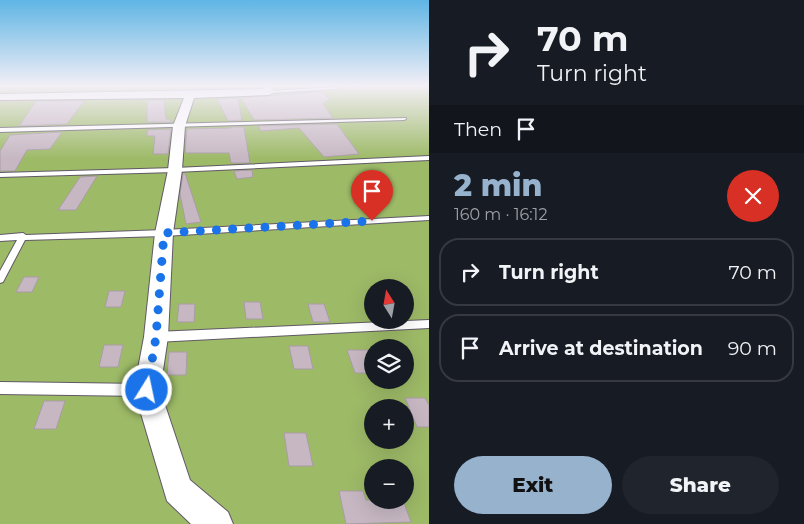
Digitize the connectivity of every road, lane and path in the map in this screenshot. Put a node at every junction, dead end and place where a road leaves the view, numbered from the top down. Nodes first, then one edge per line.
1 (185, 110) edge
2 (404, 119) dead end
3 (179, 126) junction
4 (0, 130) edge
5 (429, 158) edge
6 (175, 170) junction
7 (0, 176) edge
8 (429, 218) edge
9 (164, 233) junction
10 (23, 236) junction
11 (0, 238) edge
12 (0, 280) edge
13 (429, 324) edge
14 (156, 337) junction
15 (0, 388) edge
16 (147, 390) junction
17 (216, 524) edge

1 - 3 street
2 - 3 lane
3 - 4 lane
3 - 6 street
5 - 6 lane
6 - 7 lane
6 - 9 street
8 - 9 lane
9 - 10 lane
9 - 14 street
10 - 11 lane
10 - 12 lane
13 - 14 lane
14 - 16 street
15 - 16 lane
16 - 17 street

